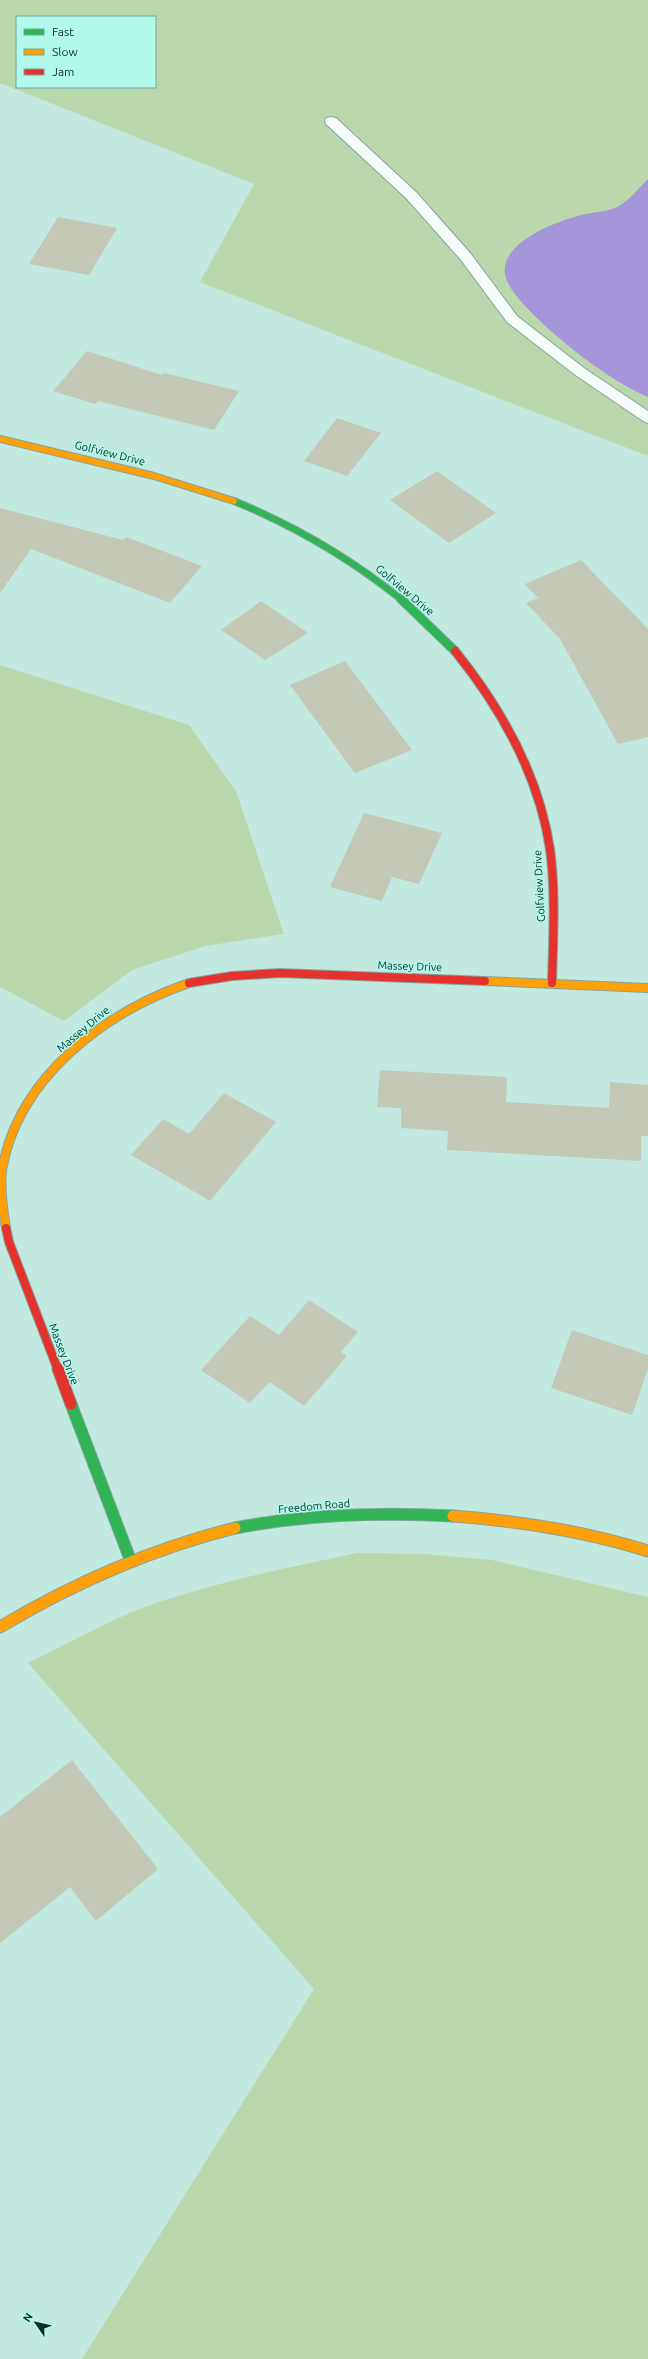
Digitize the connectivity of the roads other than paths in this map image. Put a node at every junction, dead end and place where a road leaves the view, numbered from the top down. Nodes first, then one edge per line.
1 (330, 121) dead end
2 (648, 418) edge
3 (0, 439) edge
4 (552, 983) junction
5 (648, 988) edge
6 (648, 1550) edge
7 (130, 1559) junction
8 (0, 1627) edge

1 - 2 lane
3 - 4 street, Golfview Drive
4 - 5 street, Massey Drive
4 - 7 street, Massey Drive
6 - 7 street, Freedom Road
7 - 8 street, Freedom Road

